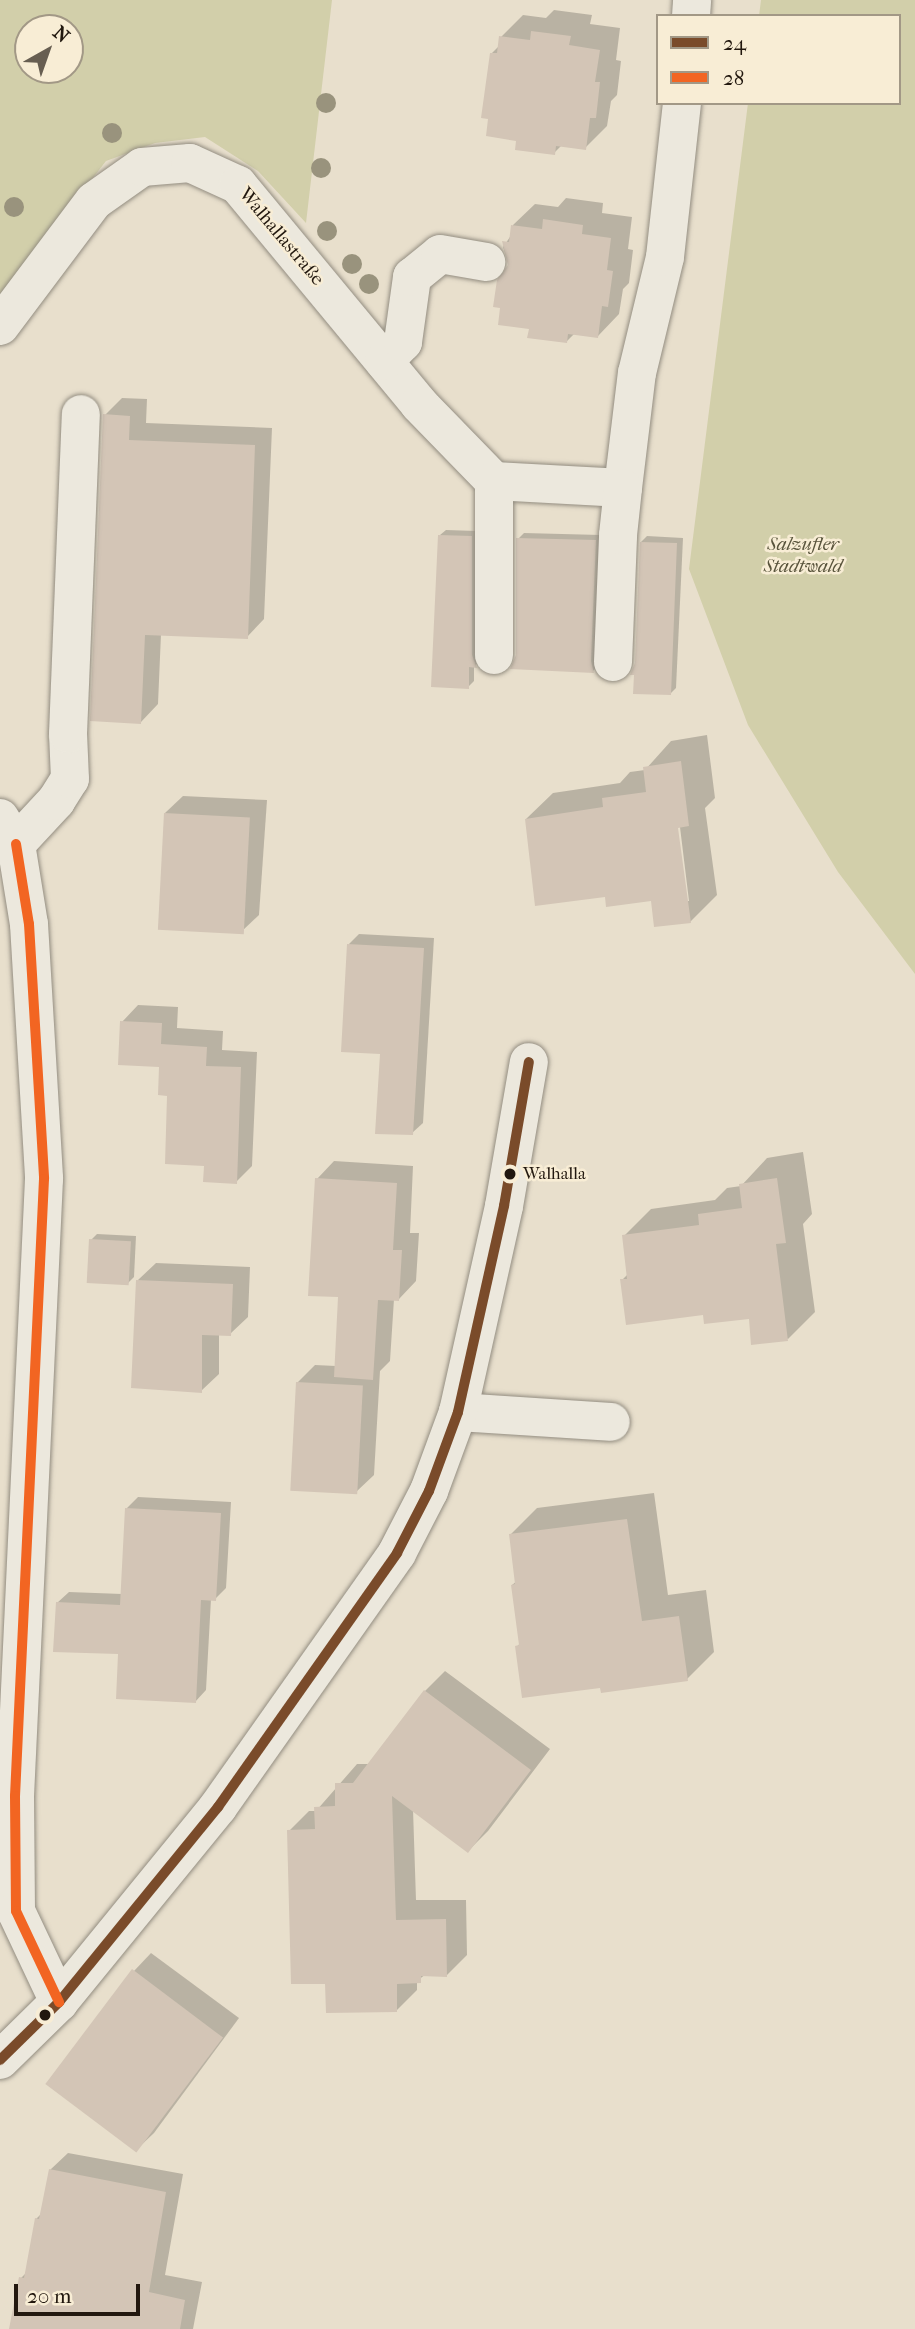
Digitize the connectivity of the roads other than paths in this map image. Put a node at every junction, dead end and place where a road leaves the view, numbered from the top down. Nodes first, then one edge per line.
1 (682, 105) edge
2 (486, 262) dead end
3 (0, 326) edge
4 (384, 361) junction
5 (81, 414) dead end
6 (494, 481) junction
7 (623, 488) junction
8 (494, 655) dead end
9 (613, 662) dead end
10 (8, 831) edge
11 (529, 1062) dead end
12 (458, 1412) junction
13 (611, 1422) dead end
14 (59, 2002) junction
15 (0, 2060) edge

1 - 7 street
2 - 4 street
3 - 4 street, Walhallastraße
4 - 6 street, Walhallastraße
5 - 10 street
6 - 7 street
6 - 8 street
7 - 9 street
10 - 14 street
11 - 12 street
12 - 13 street
12 - 14 street
14 - 15 street

